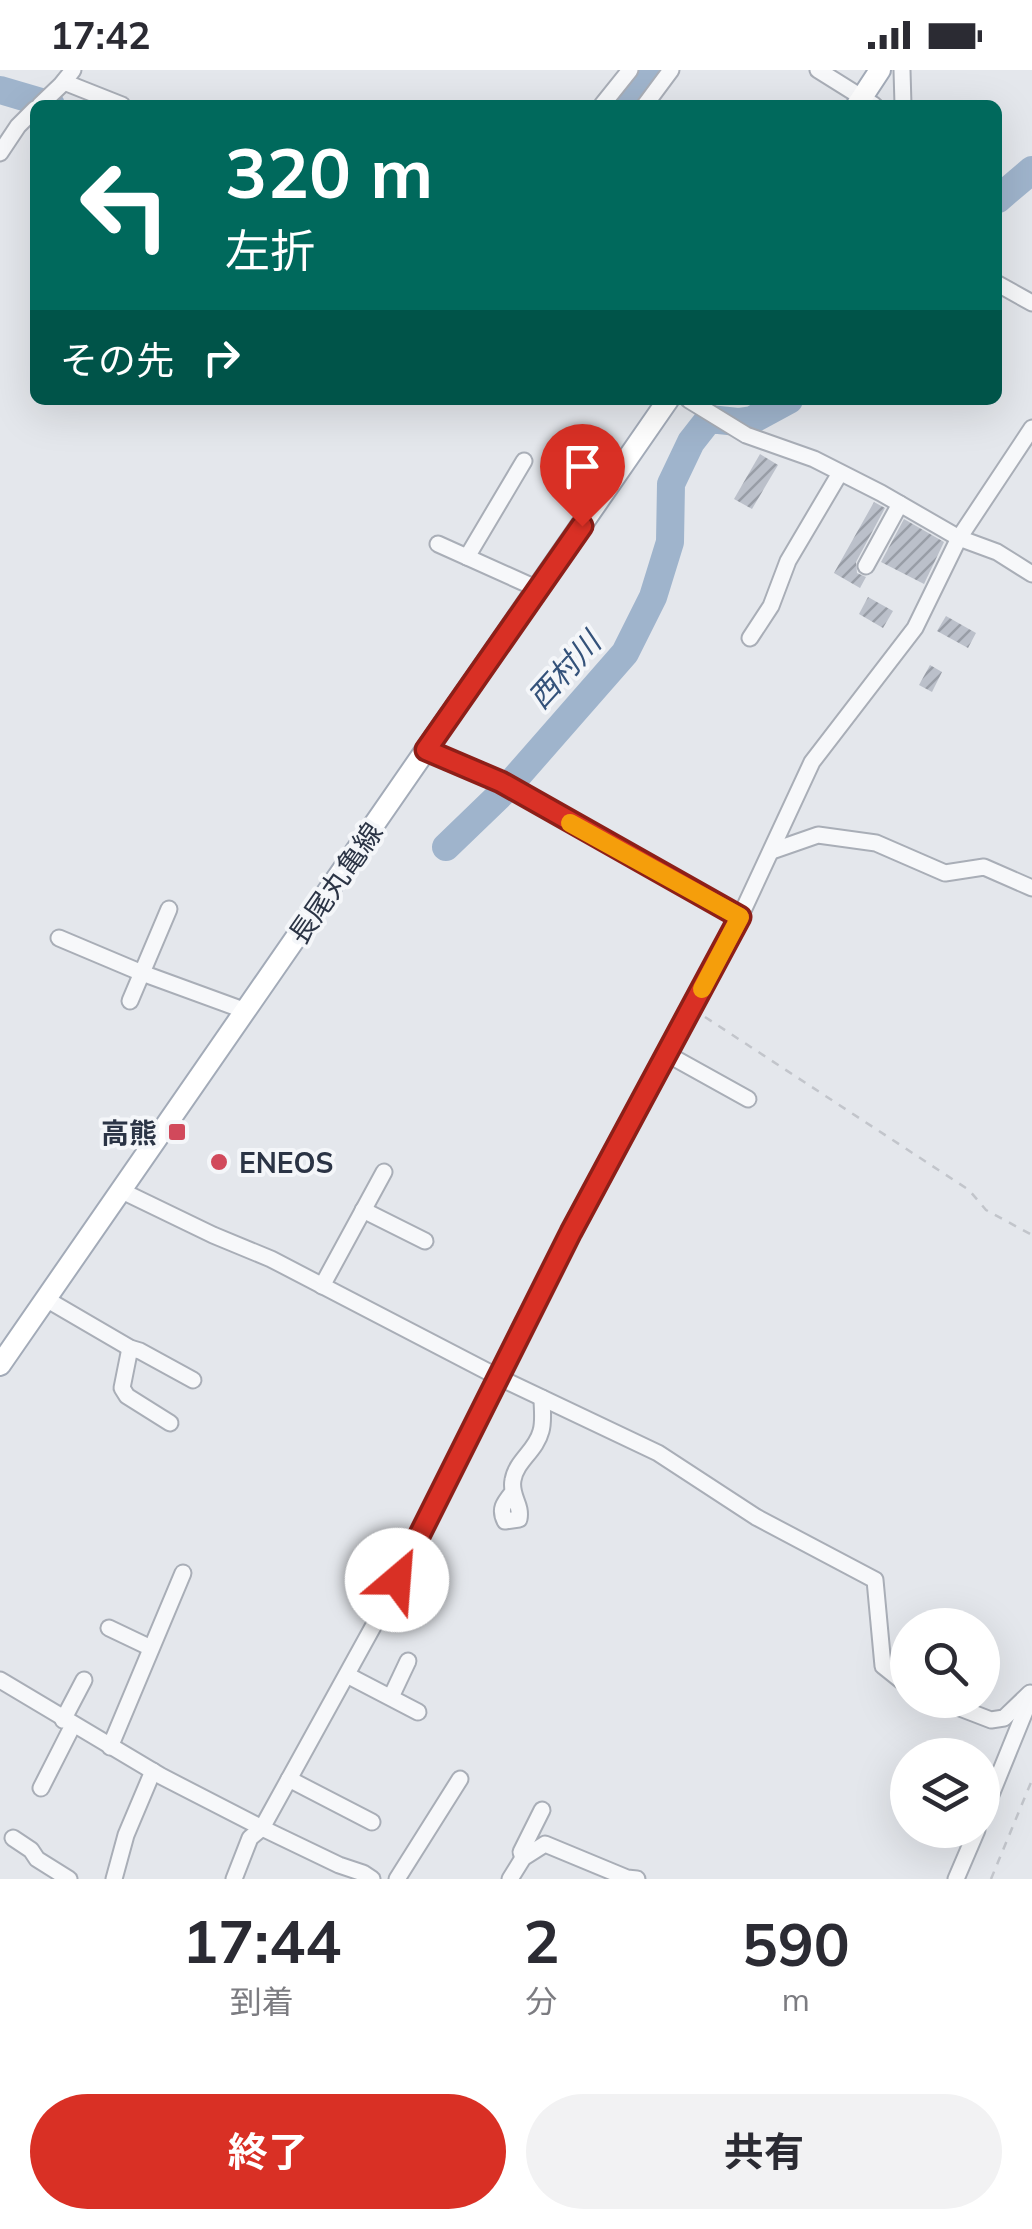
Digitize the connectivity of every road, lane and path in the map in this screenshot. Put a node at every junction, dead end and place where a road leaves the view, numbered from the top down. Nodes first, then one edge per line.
1 (630, 70) edge
2 (671, 70) edge
3 (818, 70) edge
4 (880, 70) edge
5 (902, 70) edge
6 (66, 79) edge
7 (46, 100) edge
8 (111, 100) edge
9 (606, 100) edge
10 (649, 100) edge
11 (862, 100) edge
12 (866, 100) edge
13 (903, 100) edge
14 (30, 117) edge
15 (0, 153) edge
16 (1002, 286) edge
17 (1032, 303) edge
18 (665, 405) edge
19 (697, 405) edge
20 (1032, 428) edge
21 (524, 461) dead end
22 (840, 474) junction
23 (900, 504) junction
24 (802, 538) junction
25 (959, 538) junction
26 (438, 544) dead end
27 (817, 547) dead end
28 (467, 557) junction
29 (866, 566) dead end
30 (1032, 574) edge
31 (538, 588) junction
32 (750, 638) dead end
33 (426, 750) junction
34 (772, 851) junction
35 (1032, 888) edge
36 (169, 909) dead end
37 (740, 917) junction
38 (58, 938) dead end
39 (142, 973) junction
40 (130, 1001) dead end
41 (691, 1008) junction
42 (246, 1011) junction
43 (667, 1054) junction
44 (748, 1099) dead end
45 (384, 1172) dead end
46 (122, 1191) junction
47 (363, 1210) junction
48 (1032, 1236) edge
49 (426, 1241) dead end
50 (322, 1286) junction
51 (46, 1298) junction
52 (130, 1348) junction
53 (0, 1365) edge
54 (498, 1378) junction
55 (193, 1380) dead end
56 (542, 1398) junction
57 (170, 1423) dead end
58 (512, 1494) dead end
59 (183, 1573) dead end
60 (109, 1628) dead end
61 (152, 1648) junction
62 (408, 1661) dead end
63 (890, 1672) edge
64 (347, 1674) junction
65 (0, 1680) edge
66 (84, 1680) dead end
67 (1032, 1693) edge
68 (390, 1698) junction
69 (418, 1712) dead end
70 (986, 1718) edge
71 (68, 1722) junction
72 (110, 1747) junction
73 (153, 1772) junction
74 (1000, 1772) edge
75 (289, 1779) junction
76 (460, 1779) dead end
77 (1032, 1780) edge
78 (41, 1788) dead end
79 (542, 1810) dead end
80 (372, 1822) dead end
81 (262, 1828) junction
82 (13, 1838) dead end
83 (969, 1848) edge
84 (523, 1858) junction
85 (67, 1879) edge
86 (114, 1879) edge
87 (234, 1879) edge
88 (372, 1879) edge
89 (397, 1879) edge
90 (510, 1879) edge
91 (636, 1879) edge
92 (956, 1879) edge
93 (991, 1879) edge

1 - 9 street
2 - 10 street
3 - 11 street
4 - 12 main road
5 - 13 street
6 - 7 street
6 - 8 street
14 - 15 street
16 - 17 street
18 - 31 main road, 長尾丸亀線
19 - 22 street
20 - 25 street
21 - 28 street
22 - 23 street
22 - 24 street
23 - 25 street
23 - 29 street
24 - 27 street
24 - 32 street
25 - 30 street
25 - 34 street
26 - 28 street
28 - 31 street
31 - 33 main road, 長尾丸亀線
33 - 37 street
33 - 42 main road, 長尾丸亀線
34 - 35 street
34 - 37 street
36 - 39 street
37 - 41 street
38 - 39 street
39 - 40 street
39 - 42 street
41 - 43 street
41 - 48 path
42 - 46 main road, 長尾丸亀線
43 - 44 street
43 - 54 street
45 - 47 street
46 - 50 street
46 - 51 main road, 長尾丸亀線
47 - 49 street
47 - 50 street
50 - 54 street
51 - 52 street
51 - 53 main road, 長尾丸亀線
52 - 55 street
52 - 57 street
54 - 56 street
54 - 64 street
56 - 58 street
56 - 63 street
59 - 61 street
60 - 61 street
61 - 72 street
62 - 68 street
64 - 68 street
64 - 75 street
65 - 71 street
66 - 71 street
67 - 70 street
67 - 74 street
68 - 69 street
71 - 72 street
71 - 78 street
72 - 73 street
73 - 81 street
73 - 86 street
75 - 80 street
75 - 81 street
76 - 89 street
77 - 93 path
79 - 84 street
81 - 87 street
81 - 88 street
82 - 85 street
83 - 92 street
84 - 90 street
84 - 91 street

